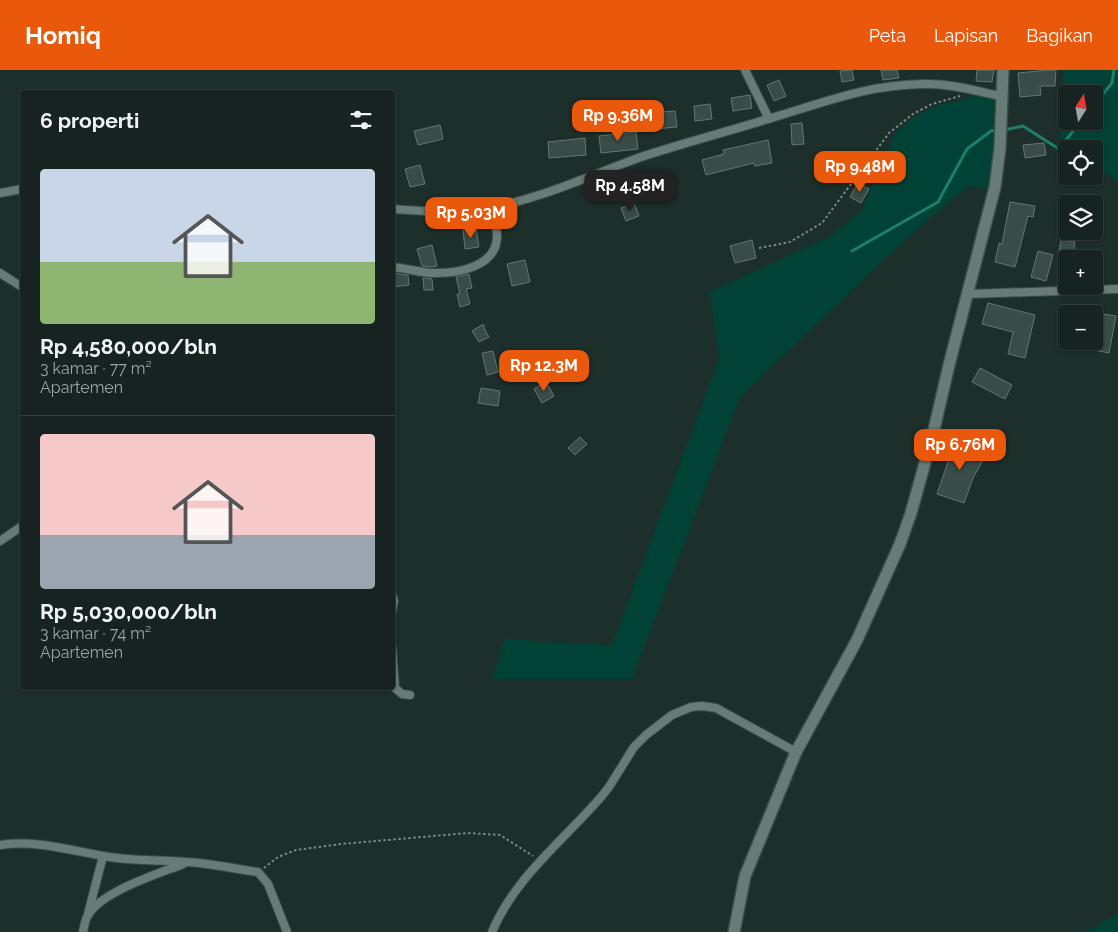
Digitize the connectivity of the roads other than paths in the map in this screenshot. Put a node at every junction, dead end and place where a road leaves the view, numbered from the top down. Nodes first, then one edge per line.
1 (745, 70) edge
2 (1003, 70) edge
3 (1001, 96) junction
4 (769, 119) junction
5 (20, 190) edge
6 (0, 194) edge
7 (490, 208) junction
8 (395, 209) edge
9 (395, 267) edge
10 (0, 273) edge
11 (20, 286) edge
12 (1118, 289) edge
13 (968, 294) junction
14 (20, 527) edge
15 (0, 540) edge
16 (395, 688) edge
17 (410, 695) dead end
18 (796, 752) junction
19 (0, 844) edge
20 (103, 856) junction
21 (187, 862) junction
22 (87, 916) junction
23 (83, 932) edge
24 (288, 932) edge
25 (492, 932) edge
26 (734, 932) edge

1 - 4 street
2 - 3 street
3 - 4 street
3 - 13 street
4 - 7 street
5 - 6 street
7 - 8 street
7 - 9 street
10 - 11 street
12 - 13 street
13 - 18 street
14 - 15 street
16 - 17 street
18 - 25 street
18 - 26 street
19 - 20 street
20 - 21 street
20 - 22 street
21 - 22 street
21 - 24 street
22 - 23 street

